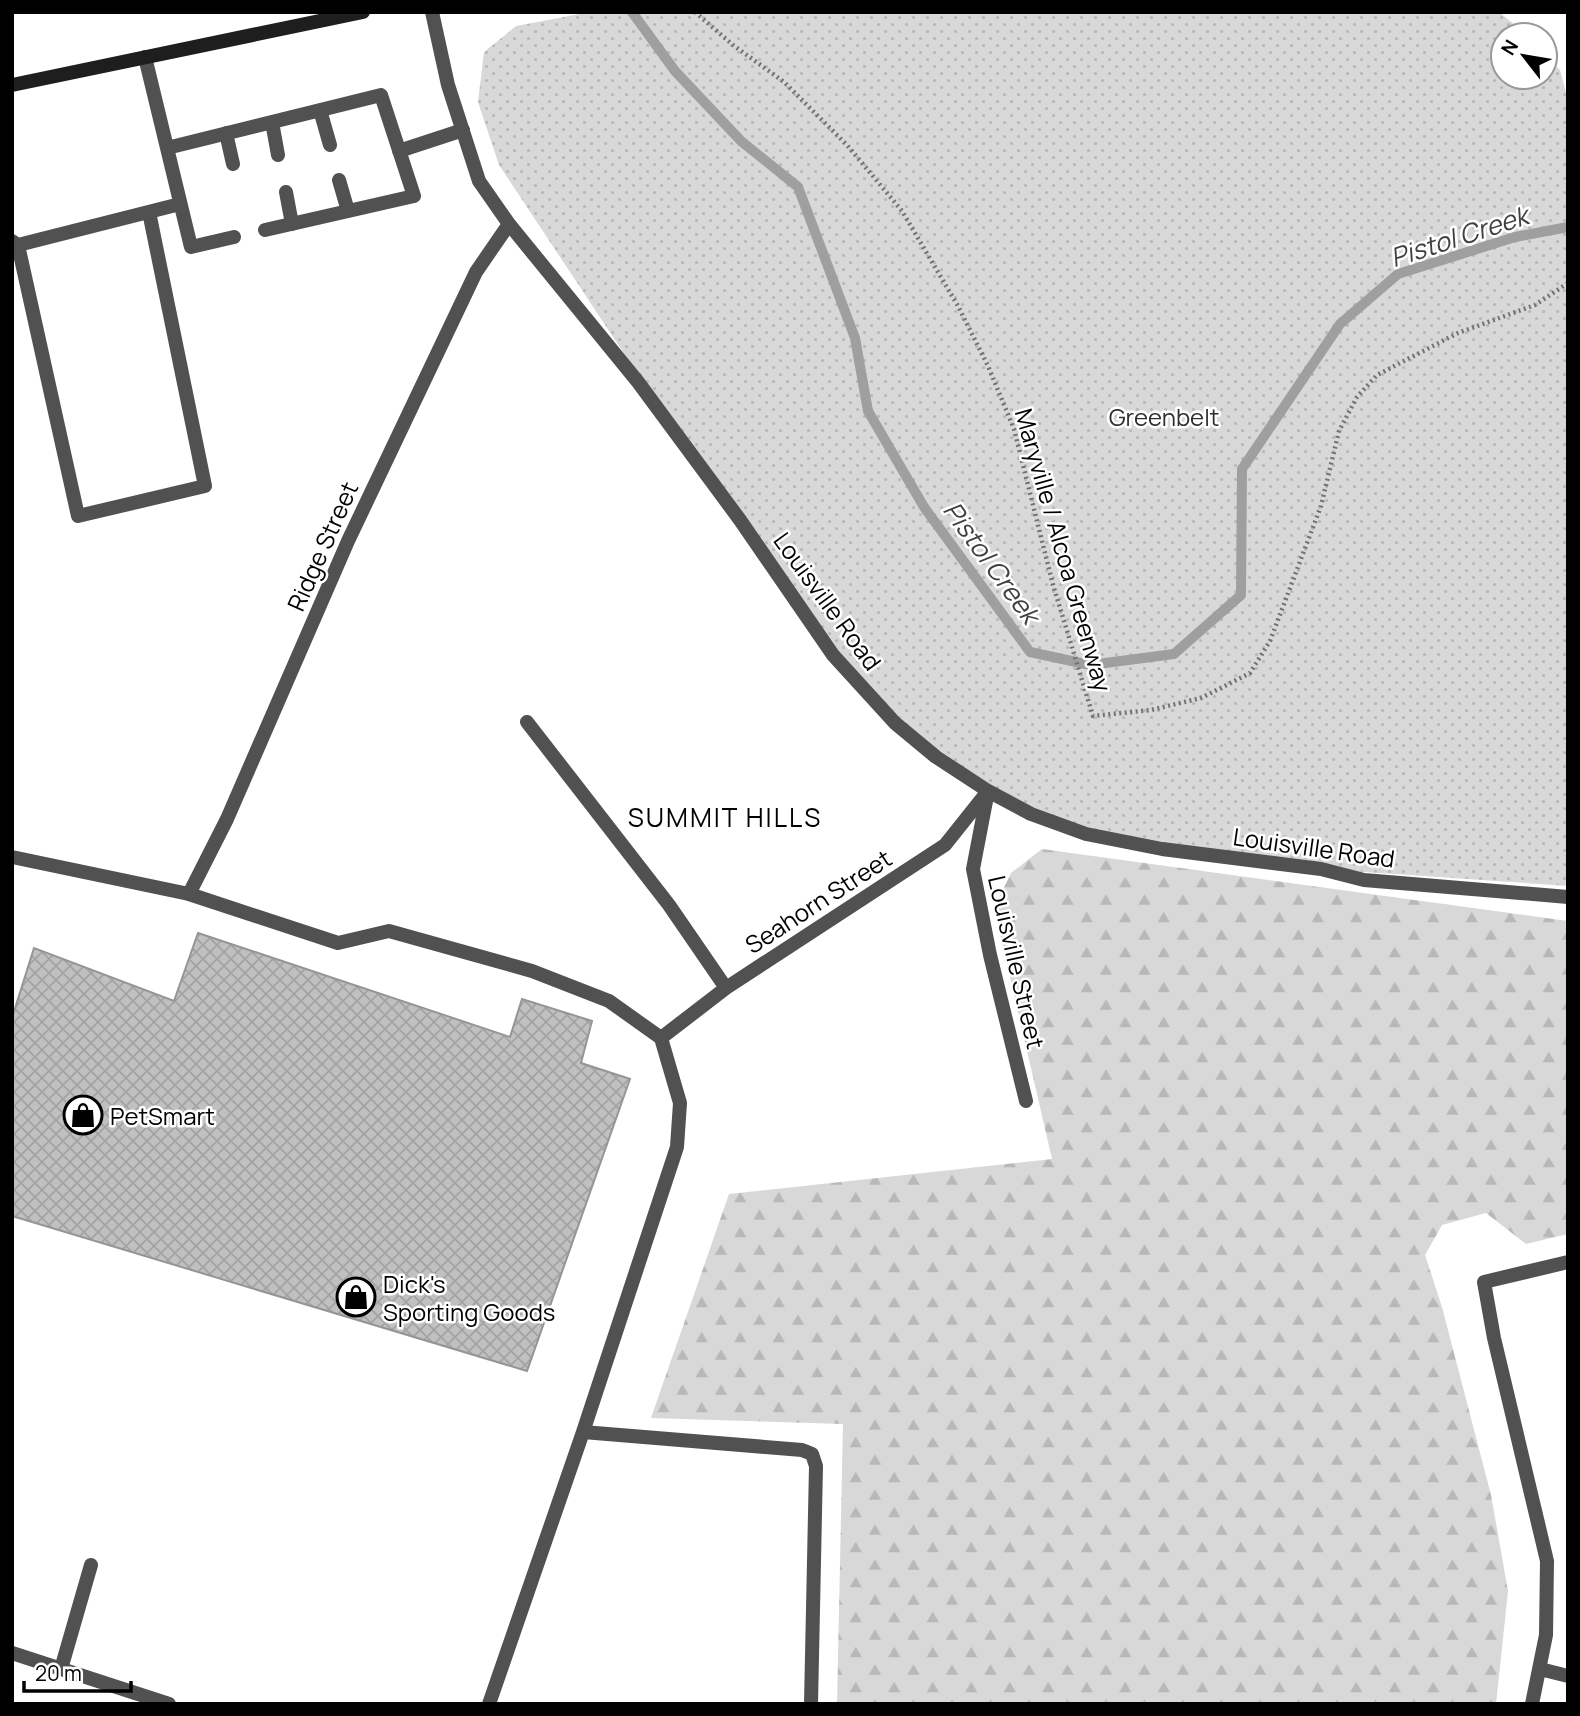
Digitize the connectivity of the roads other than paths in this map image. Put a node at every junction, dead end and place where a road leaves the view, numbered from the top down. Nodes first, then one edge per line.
1 (363, 12) edge
2 (432, 12) edge
3 (145, 57) junction
4 (12, 85) edge
5 (320, 110) junction
6 (272, 122) junction
7 (463, 130) junction
8 (226, 133) junction
9 (330, 145) dead end
10 (167, 148) junction
11 (399, 151) junction
12 (278, 155) dead end
13 (233, 164) dead end
14 (340, 180) dead end
15 (286, 192) dead end
16 (180, 204) junction
17 (348, 211) junction
18 (149, 212) junction
19 (292, 224) junction
20 (509, 224) junction
21 (265, 230) dead end
22 (234, 237) dead end
23 (15, 243) edge
24 (527, 722) dead end
25 (988, 791) junction
26 (12, 857) edge
27 (189, 894) junction
28 (1568, 897) edge
29 (726, 988) junction
30 (661, 1038) junction
31 (1026, 1101) dead end
32 (1568, 1262) edge
33 (583, 1432) junction
34 (91, 1565) dead end
35 (12, 1653) edge
36 (61, 1669) junction
37 (1540, 1669) junction
38 (1568, 1676) edge
39 (169, 1704) edge
40 (489, 1704) edge
41 (811, 1704) edge
42 (1532, 1704) edge

1 - 3 main road
2 - 7 street, Louisville Road
3 - 4 main road
3 - 10 street
5 - 6 street
5 - 9 street
5 - 11 street
6 - 8 street
6 - 12 street
7 - 11 street
7 - 20 street, Louisville Road
8 - 10 street
8 - 13 street
10 - 16 street
11 - 17 street
14 - 17 street
15 - 19 street
16 - 18 street
16 - 22 street
17 - 19 street
18 - 23 street
18 - 23 street
19 - 21 street
20 - 25 street, Louisville Road
20 - 27 street, Ridge Street
24 - 29 street
25 - 28 street, Louisville Road
25 - 29 street, Seahorn Street
25 - 31 street, Louisville Street
26 - 27 street
27 - 30 street
29 - 30 street, Seahorn Street
30 - 33 street
32 - 37 street
33 - 40 street
33 - 41 street
34 - 36 street
35 - 36 street
36 - 39 street
37 - 38 street
37 - 42 street

